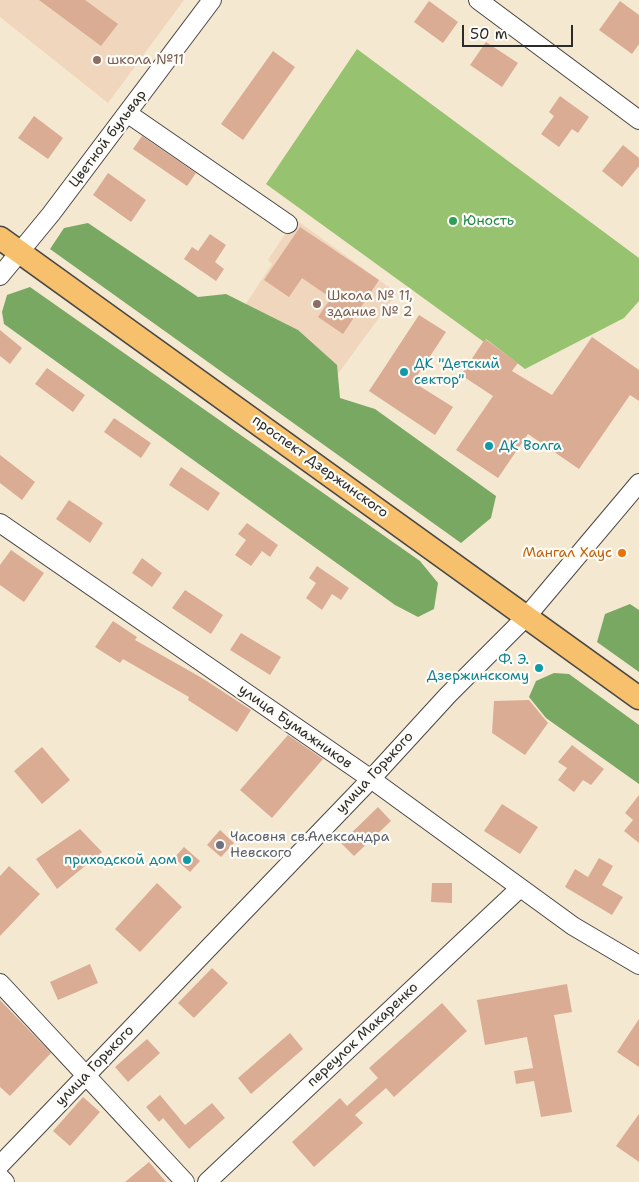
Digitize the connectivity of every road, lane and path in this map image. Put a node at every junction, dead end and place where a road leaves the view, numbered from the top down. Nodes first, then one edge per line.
1 (212, 0) edge
2 (478, 0) edge
3 (127, 113) junction
4 (639, 120) edge
5 (288, 224) dead end
6 (0, 238) edge
7 (20, 252) junction
8 (0, 276) edge
9 (639, 483) edge
10 (0, 523) edge
11 (527, 616) junction
12 (639, 698) edge
13 (371, 779) junction
14 (520, 888) junction
15 (639, 965) edge
16 (0, 983) edge
17 (86, 1075) junction
18 (0, 1165) edge
19 (0, 1177) edge
20 (5, 1182) edge
21 (185, 1182) edge
22 (207, 1182) edge

1 - 3 street, Цветной бульвар
2 - 4 street
3 - 5 street
3 - 7 street, Цветной бульвар
6 - 7 main road, проспект Дзержинского
7 - 8 street, Цветной бульвар
7 - 11 main road, проспект Дзержинского
9 - 11 street, улица Горького
10 - 13 street, улица Бумажников
11 - 12 main road, проспект Дзержинского
11 - 13 street, улица Горького
13 - 14 street, улица Бумажников
13 - 17 street, улица Горького
14 - 15 street, улица Бумажников
14 - 22 street, переулок Макаренко
16 - 17 street
17 - 18 street, улица Горького
17 - 21 street
19 - 20 street

